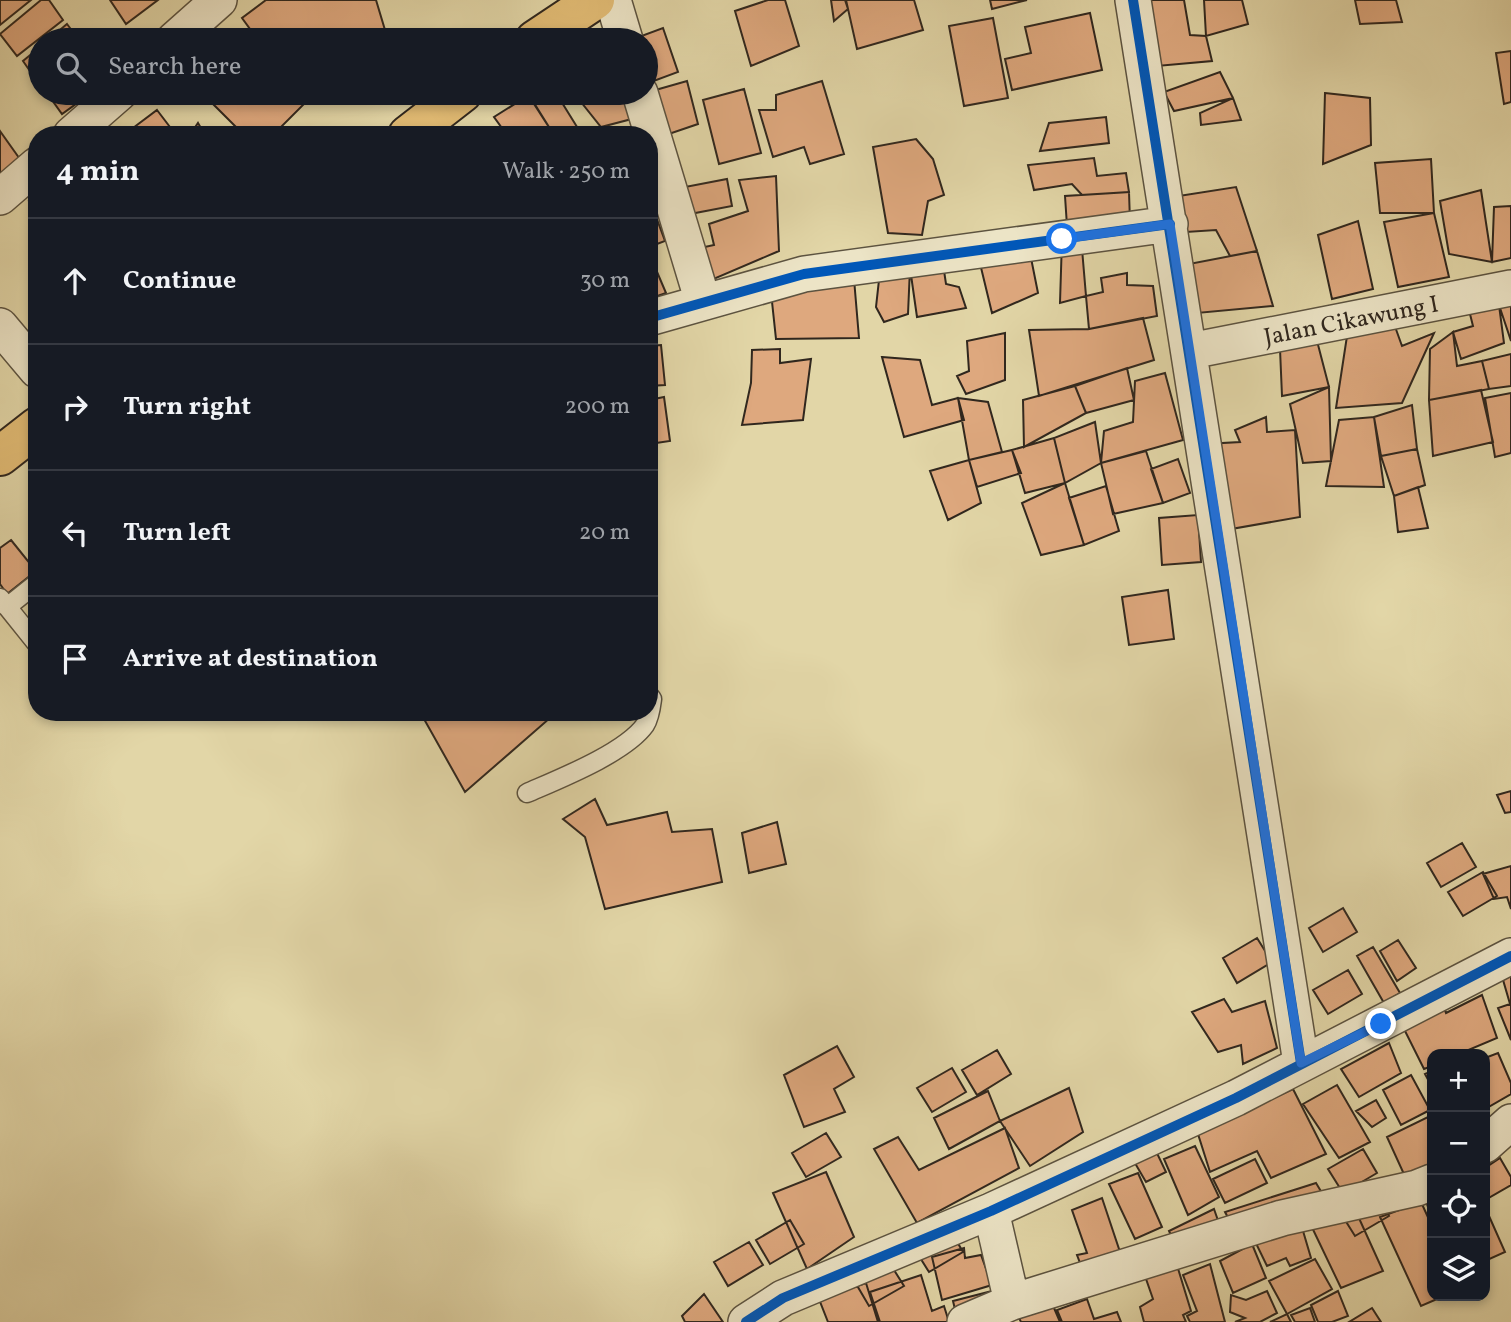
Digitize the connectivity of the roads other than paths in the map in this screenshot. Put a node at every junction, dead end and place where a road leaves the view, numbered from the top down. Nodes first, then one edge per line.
1 (219, 0) edge
2 (596, 0) edge
3 (613, 0) edge
4 (1133, 0) edge
5 (188, 28) edge
6 (553, 28) edge
7 (621, 28) edge
8 (105, 105) edge
9 (447, 105) edge
10 (644, 105) edge
11 (81, 126) edge
12 (420, 126) edge
13 (650, 126) edge
14 (658, 153) edge
15 (28, 173) edge
16 (0, 197) edge
17 (1170, 224) junction
18 (1511, 288) edge
19 (703, 302) junction
20 (658, 315) edge
21 (0, 326) edge
22 (1190, 351) junction
23 (28, 359) edge
24 (28, 434) edge
25 (0, 456) edge
26 (28, 588) edge
27 (4, 602) edge
28 (28, 633) edge
29 (646, 721) edge
30 (527, 793) dead end
31 (1511, 956) edge
32 (1301, 1063) junction
33 (1511, 1122) edge
34 (1490, 1141) edge
35 (1427, 1184) edge
36 (991, 1211) junction
37 (1012, 1302) junction
38 (746, 1322) edge
39 (965, 1322) edge

1 - 5 street
2 - 6 main road
3 - 7 street
4 - 17 street
8 - 11 street
9 - 12 main road
10 - 13 street
14 - 19 street
15 - 16 street
17 - 19 street
17 - 22 street
18 - 22 street, Jalan Cikawung I
19 - 20 street
21 - 23 street
22 - 32 street
24 - 25 main road
26 - 27 lane
27 - 28 lane
29 - 30 lane
31 - 32 street
32 - 36 street
33 - 34 street
35 - 37 street
36 - 37 street
36 - 38 street
37 - 39 street

